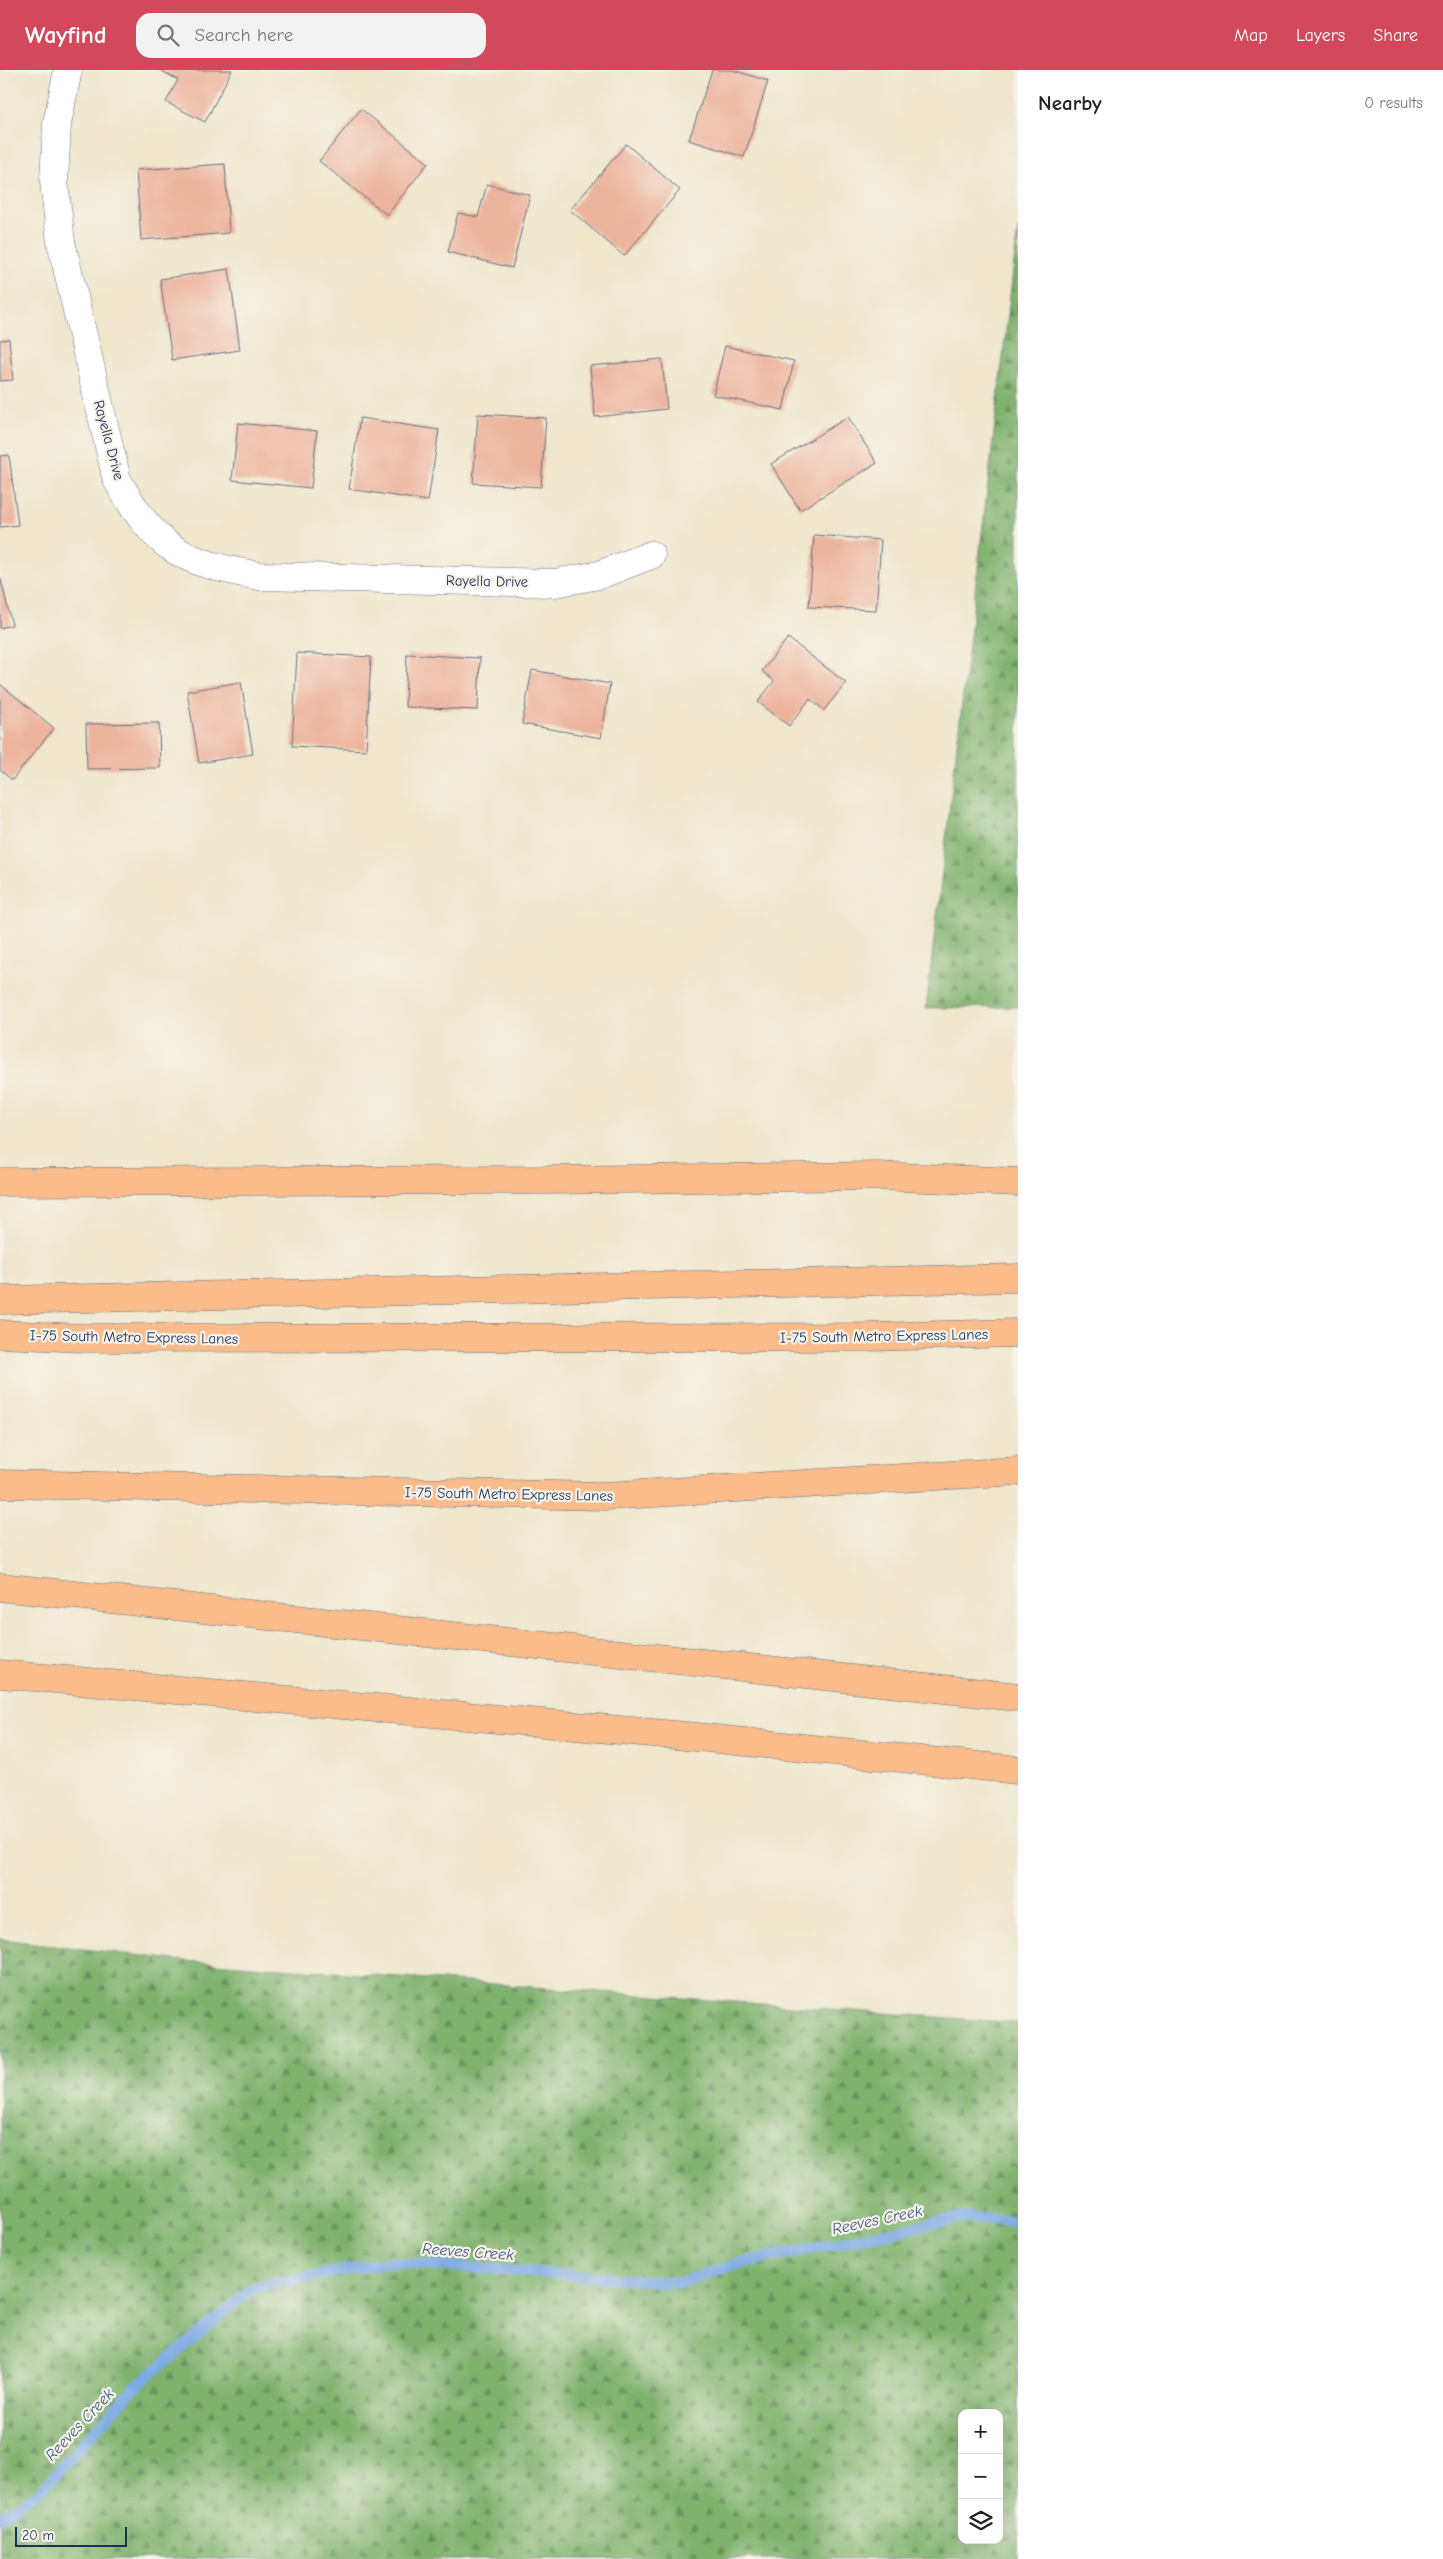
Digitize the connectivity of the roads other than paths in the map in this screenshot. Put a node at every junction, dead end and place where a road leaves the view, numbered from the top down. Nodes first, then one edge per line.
1 (68, 70) edge
2 (651, 555) dead end
3 (1018, 1168) edge
4 (877, 1176) junction
5 (0, 1182) edge
6 (1018, 1182) edge
7 (1018, 1278) edge
8 (0, 1300) edge
9 (1018, 1333) edge
10 (0, 1334) edge
11 (1018, 1471) edge
12 (0, 1484) edge
13 (0, 1587) edge
14 (0, 1674) edge
15 (1018, 1697) edge
16 (1018, 1770) edge

1 - 2 street, Rayella Drive
3 - 4 highway
4 - 5 highway
4 - 6 highway
7 - 8 highway
9 - 10 highway, I-75 South Metro Express Lanes
11 - 12 highway, I-75 South Metro Express Lanes
13 - 15 highway
14 - 16 highway

